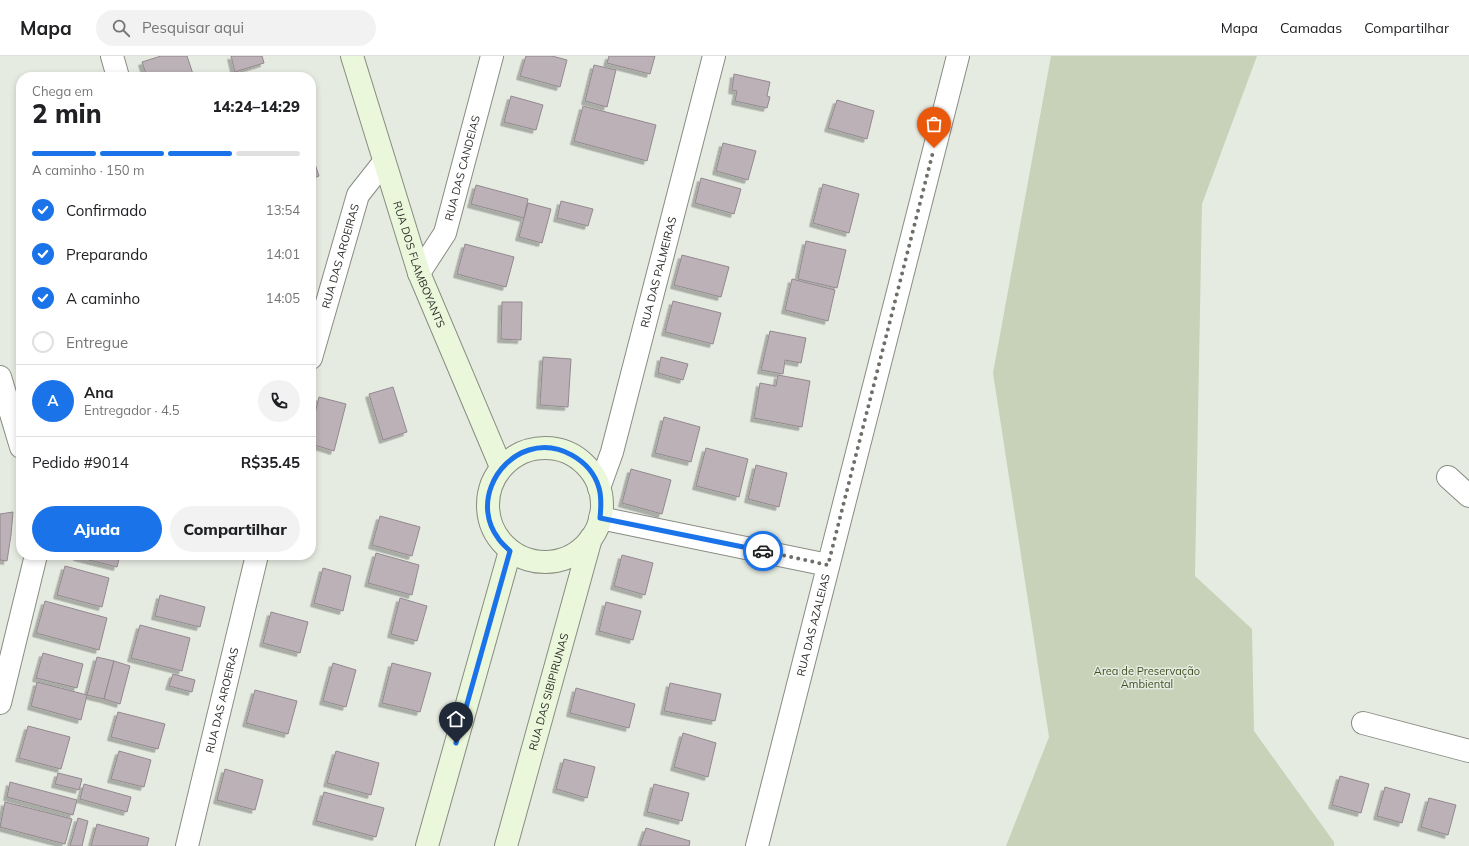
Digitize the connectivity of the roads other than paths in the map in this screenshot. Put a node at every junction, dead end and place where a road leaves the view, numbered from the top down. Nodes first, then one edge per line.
1 (112, 56) edge
2 (352, 56) edge
3 (492, 56) edge
4 (714, 56) edge
5 (958, 56) edge
6 (117, 72) edge
7 (384, 162) junction
8 (419, 273) junction
9 (316, 341) edge
10 (0, 377) edge
11 (16, 430) edge
12 (501, 467) junction
13 (1448, 477) dead end
14 (599, 488) junction
15 (1469, 496) edge
16 (600, 518) junction
17 (591, 538) junction
18 (510, 551) junction
19 (35, 560) edge
20 (256, 560) edge
21 (828, 565) junction
22 (0, 703) edge
23 (1363, 723) dead end
24 (1469, 751) edge
25 (187, 846) edge
26 (427, 846) edge
27 (506, 846) edge
28 (757, 846) edge

1 - 6 street
2 - 7 street, RUA DOS FLAMBOYANTS
3 - 8 street, RUA DAS CANDEIAS
4 - 14 street, RUA DAS PALMEIRAS
5 - 21 street, RUA DAS AZALEIAS
7 - 8 street, RUA DOS FLAMBOYANTS
7 - 9 street, RUA DAS AROEIRAS
8 - 12 street, RUA DOS FLAMBOYANTS
10 - 11 street
12 - 14 street
12 - 18 street
13 - 15 street
14 - 16 street
16 - 17 street
16 - 21 street
17 - 18 street
17 - 27 street, RUA DAS SIBIPIRUNAS
18 - 26 street
19 - 22 street
20 - 25 street, RUA DAS AROEIRAS
21 - 28 street, RUA DAS AZALEIAS
23 - 24 street

